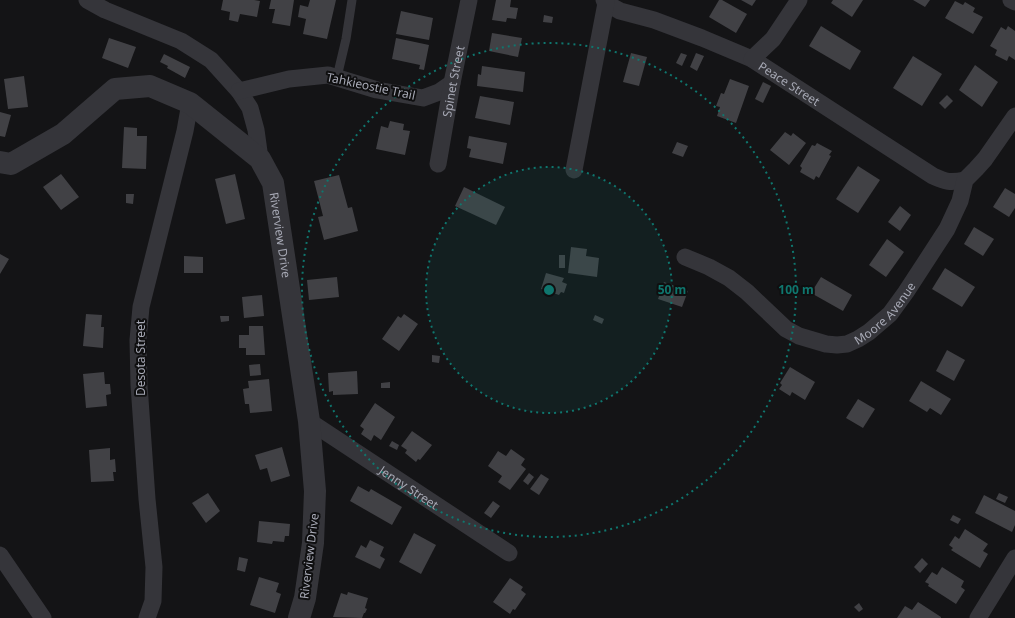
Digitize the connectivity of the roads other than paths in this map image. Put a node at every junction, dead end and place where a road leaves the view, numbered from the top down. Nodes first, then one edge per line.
1 (87, 0) edge
2 (352, 0) edge
3 (469, 0) edge
4 (799, 0) edge
5 (1011, 0) edge
6 (605, 2) edge
7 (1015, 2) edge
8 (752, 59) junction
9 (337, 77) junction
10 (452, 83) junction
11 (239, 91) junction
12 (190, 103) junction
13 (1015, 116) edge
14 (260, 159) junction
15 (0, 162) edge
16 (438, 164) dead end
17 (574, 170) dead end
18 (965, 180) junction
19 (685, 257) dead end
20 (309, 421) junction
21 (509, 553) dead end
22 (0, 555) edge
23 (1015, 558) edge
24 (43, 618) edge
25 (147, 618) edge
26 (299, 618) edge
27 (978, 618) edge

1 - 11 street
2 - 9 lane
3 - 10 street, Spinet Street
4 - 8 street
5 - 7 street
6 - 8 street, Peace Street
6 - 17 street
8 - 18 street, Peace Street
9 - 10 street, Tahkieostie Trail
9 - 11 street, Tahkieostie Trail
10 - 16 street, Spinet Street
11 - 14 street
12 - 14 street, Riverview Drive
12 - 15 street, Riverview Drive
12 - 25 street, Desota Street
13 - 18 street
14 - 20 street, Riverview Drive
18 - 19 street, Moore Avenue
20 - 21 street, Jenny Street
20 - 26 street, Riverview Drive
22 - 24 street
23 - 27 street

